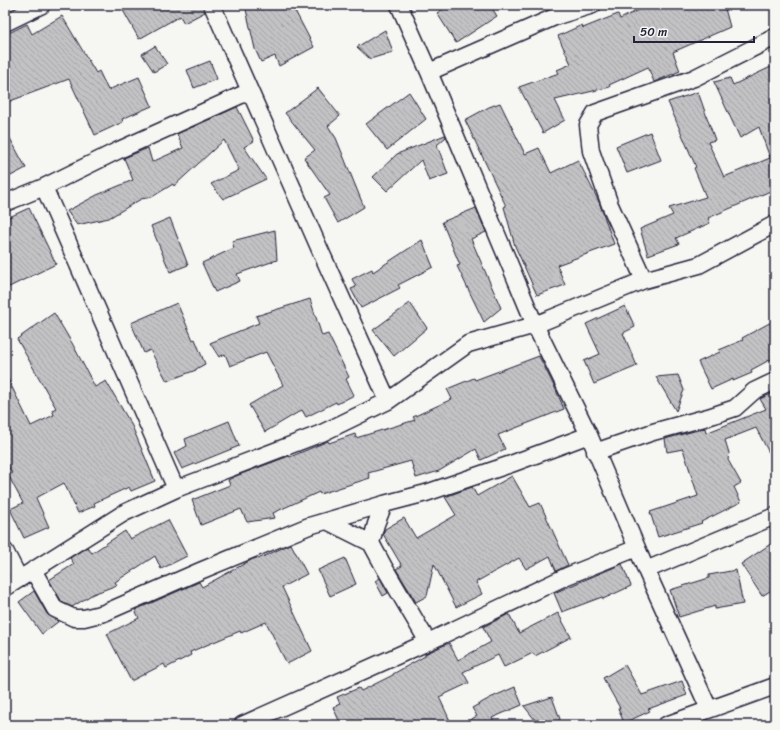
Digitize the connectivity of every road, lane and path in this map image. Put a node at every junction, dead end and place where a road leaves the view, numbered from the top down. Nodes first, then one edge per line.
1 (42, 5) edge
2 (212, 5) edge
3 (399, 5) edge
4 (592, 5) edge
5 (5, 23) edge
6 (775, 36) edge
7 (429, 72) junction
8 (250, 91) junction
9 (44, 187) junction
10 (5, 203) edge
11 (775, 224) edge
12 (644, 280) junction
13 (535, 325) junction
14 (775, 381) edge
15 (388, 400) junction
16 (589, 435) junction
17 (595, 452) junction
18 (176, 489) junction
19 (384, 504) junction
20 (775, 516) edge
21 (327, 521) junction
22 (372, 543) junction
23 (637, 548) junction
24 (5, 551) edge
25 (33, 570) junction
26 (646, 570) junction
27 (19, 578) junction
28 (5, 588) edge
29 (428, 642) junction
30 (775, 686) edge
31 (709, 709) junction
32 (242, 725) edge
33 (666, 725) edge

1 - 5 street
2 - 8 street
3 - 7 street
4 - 7 street
6 - 12 street
7 - 13 street
8 - 9 street
8 - 15 street
9 - 10 street
9 - 18 street
11 - 12 street
12 - 13 street
13 - 15 street
13 - 16 street
14 - 17 street
15 - 18 street
16 - 17 street
16 - 19 street
17 - 23 street
18 - 25 street
19 - 21 street
19 - 22 street
20 - 26 street
21 - 22 street
21 - 25 street
22 - 29 street
23 - 26 street
23 - 29 street
24 - 27 street
25 - 27 street
26 - 31 street
27 - 28 street
29 - 32 street
30 - 31 street
31 - 33 street

